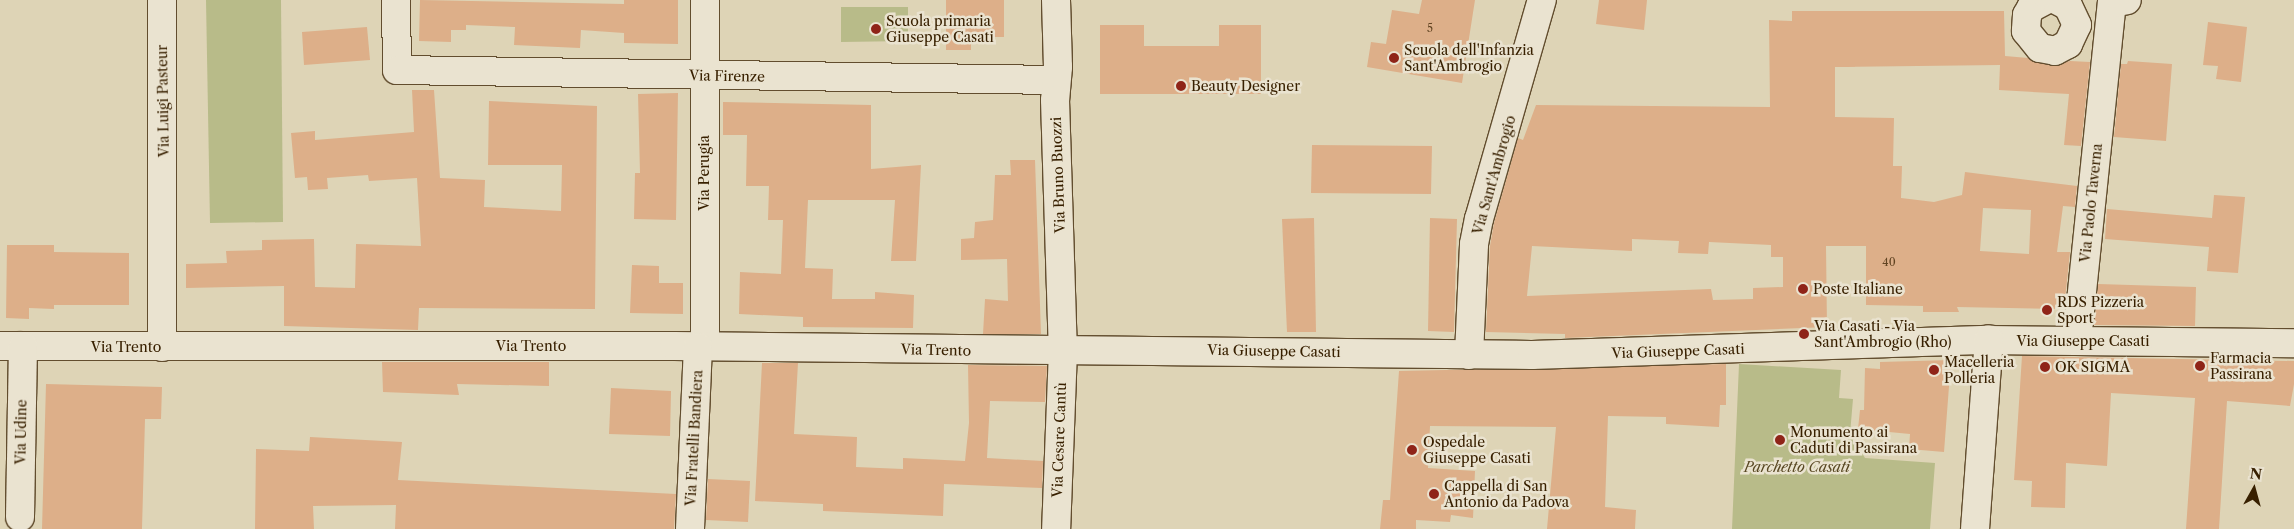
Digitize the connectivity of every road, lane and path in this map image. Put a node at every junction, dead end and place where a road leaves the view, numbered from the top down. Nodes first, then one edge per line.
1 (162, 0) edge
2 (396, 0) edge
3 (705, 0) edge
4 (1056, 0) edge
5 (1542, 0) edge
6 (2046, 0) edge
7 (2119, 2) edge
8 (2068, 22) edge
9 (2104, 66) junction
10 (703, 76) junction
11 (1056, 80) junction
12 (1989, 340) junction
13 (2077, 340) junction
14 (2294, 343) edge
15 (11, 346) edge
16 (162, 347) junction
17 (702, 347) junction
18 (1063, 350) junction
19 (1469, 355) junction
20 (20, 517) dead end
21 (690, 529) edge
22 (1056, 529) edge
23 (1975, 529) edge

1 - 16 street, Via Luigi Pasteur
2 - 10 street, Via Firenze
3 - 10 street, Via Perugia
4 - 11 street, Via Bruno Buozzi
5 - 19 street, Via Sant'Ambrogio
6 - 8 street, Via Paolo Taverna
7 - 8 street, Via Paolo Taverna
7 - 9 street, Via Paolo Taverna
8 - 9 street
9 - 13 street, Via Paolo Taverna
10 - 11 street, Via Firenze
10 - 17 street, Via Perugia
11 - 18 street, Via Bruno Buozzi
12 - 13 street, Via Giuseppe Casati
12 - 19 street, Via Giuseppe Casati
12 - 23 street
13 - 14 street, Via Giuseppe Casati
15 - 16 street, Via Trento
15 - 20 street, Via Udine
16 - 17 street, Via Trento
17 - 18 street, Via Trento
17 - 21 street, Via Fratelli Bandiera
18 - 19 street, Via Giuseppe Casati
18 - 22 street, Via Cesare Cantù

